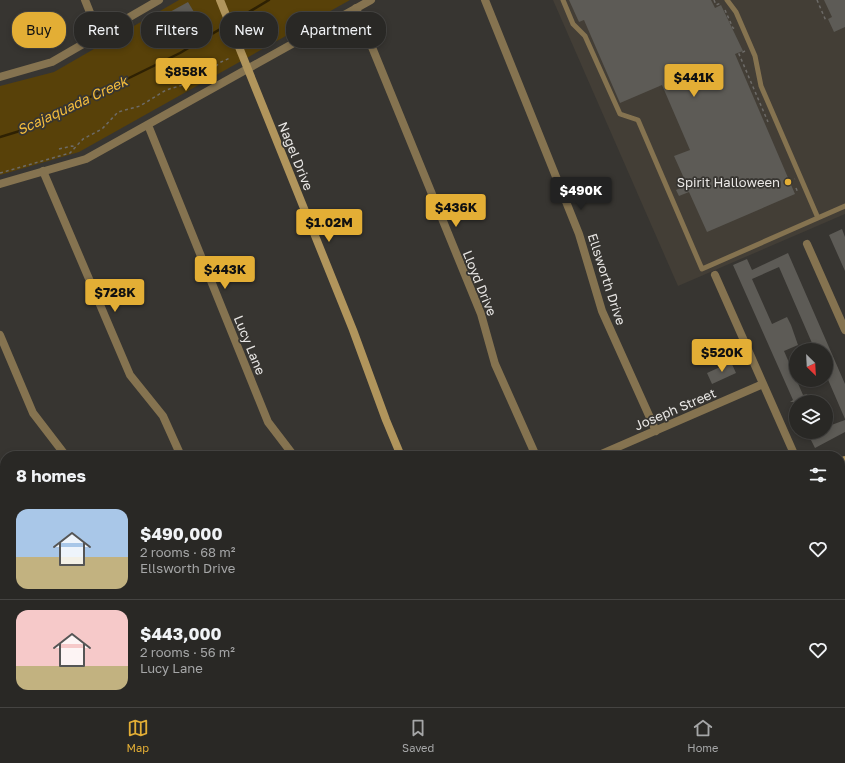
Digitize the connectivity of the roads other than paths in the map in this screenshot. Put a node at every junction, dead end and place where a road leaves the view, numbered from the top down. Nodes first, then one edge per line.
1 (86, 0) edge
2 (159, 0) edge
3 (220, 0) edge
4 (371, 0) edge
5 (485, 0) edge
6 (563, 0) edge
7 (724, 1) edge
8 (356, 8) junction
9 (91, 12) edge
10 (133, 15) edge
11 (77, 48) edge
12 (248, 70) junction
13 (0, 77) edge
14 (148, 125) junction
15 (43, 171) junction
16 (0, 184) edge
17 (845, 206) edge
18 (818, 218) junction
19 (807, 244) dead end
20 (715, 275) dead end
21 (845, 330) edge
22 (0, 335) edge
23 (763, 384) junction
24 (656, 430) junction
25 (62, 451) edge
26 (179, 451) edge
27 (290, 451) edge
28 (400, 451) edge
29 (534, 451) edge
30 (608, 451) edge
31 (793, 451) edge

1 - 9 street
2 - 10 street
3 - 12 street, Nagel Drive
4 - 8 street
5 - 24 street, Ellsworth Drive
6 - 18 lane
7 - 18 lane
8 - 12 street
8 - 29 street, Lloyd Drive
11 - 13 street
12 - 14 street
12 - 28 street, Nagel Drive
14 - 15 street
14 - 27 street, Lucy Lane
15 - 16 street
15 - 26 street
17 - 18 lane
19 - 21 street
20 - 23 street
22 - 25 street
23 - 24 street, Joseph Street
23 - 31 street
24 - 30 street, Joseph Street

